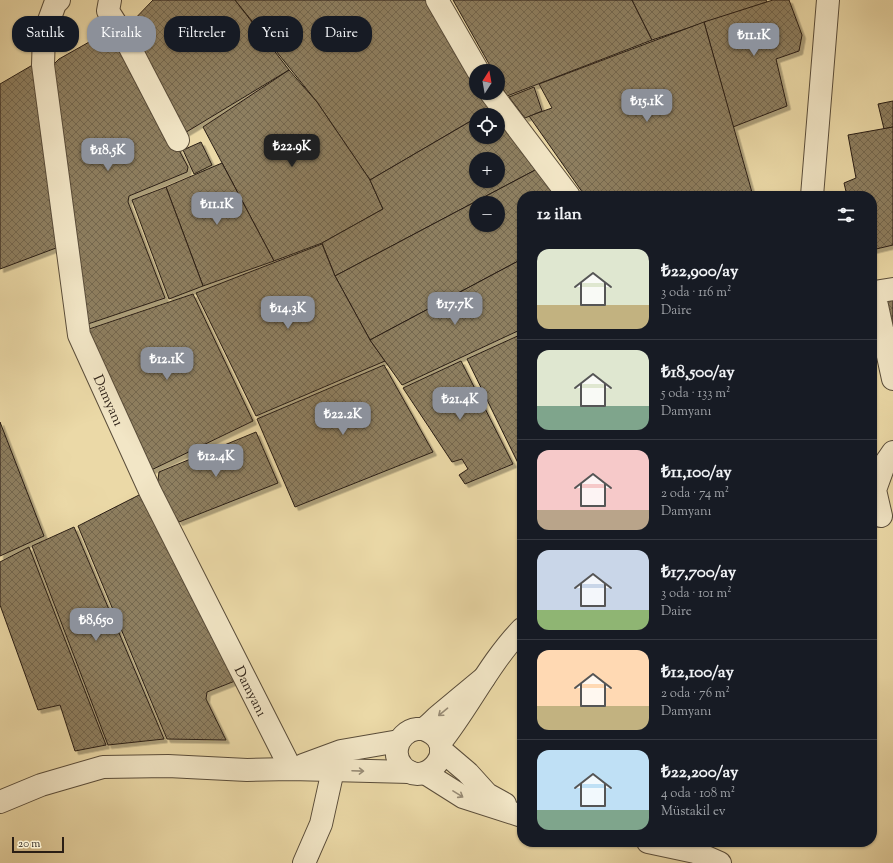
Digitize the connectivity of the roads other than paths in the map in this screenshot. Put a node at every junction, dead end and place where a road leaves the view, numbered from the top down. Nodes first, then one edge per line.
1 (58, 0) edge
2 (110, 0) edge
3 (436, 0) edge
4 (828, 0) edge
5 (474, 64) edge
6 (496, 100) edge
7 (178, 140) dead end
8 (565, 191) edge
9 (812, 191) edge
10 (893, 289) edge
11 (877, 292) edge
12 (877, 306) edge
13 (893, 379) edge
14 (893, 452) edge
15 (877, 484) edge
16 (877, 498) edge
17 (882, 517) edge
18 (517, 634) edge
19 (484, 678) junction
20 (423, 729) junction
21 (399, 741) junction
22 (440, 746) junction
23 (291, 769) junction
24 (332, 770) junction
25 (418, 772) junction
26 (0, 802) edge
27 (517, 810) edge
28 (517, 814) edge
29 (672, 847) edge
30 (304, 863) edge
31 (720, 863) edge

1 - 23 street, Damyanı
2 - 7 street
3 - 5 street
4 - 9 street
6 - 8 street
10 - 11 street
12 - 13 street
14 - 15 street
16 - 17 street
18 - 19 street
19 -> 20 street
19 - 22 street
20 - 21 street
20 - 22 street
21 - 23 street
21 - 25 street
22 - 25 street
22 - 27 street
23 - 24 street
23 - 26 street
24 -> 25 street
24 - 30 street
25 -> 28 street
29 - 31 street

